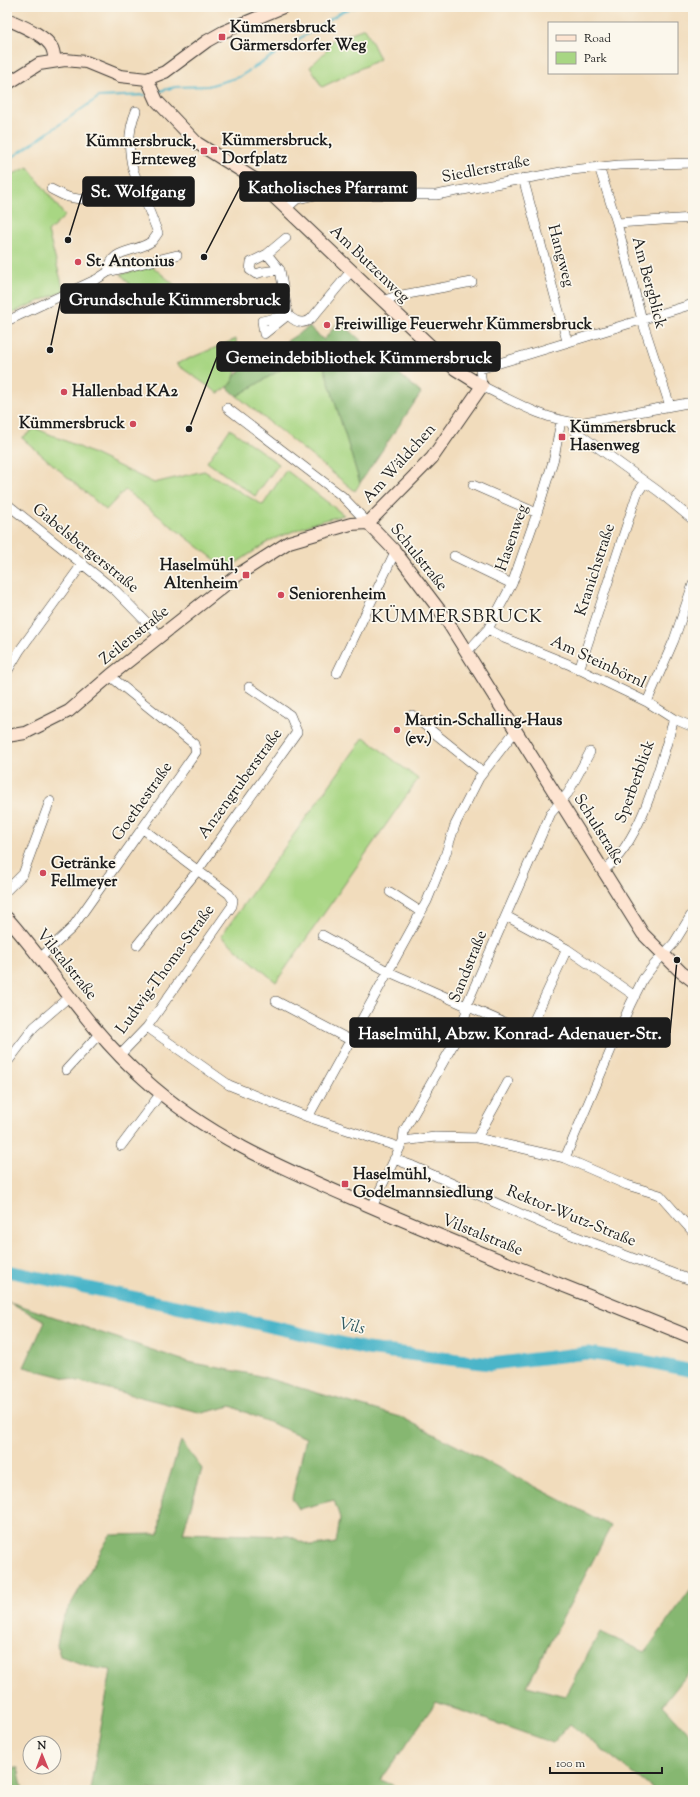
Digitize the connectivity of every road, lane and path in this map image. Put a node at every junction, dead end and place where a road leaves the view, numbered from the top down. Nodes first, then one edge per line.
1 (283, 7) edge
2 (7, 19) edge
3 (55, 61) junction
4 (148, 82) junction
5 (7, 84) edge
6 (136, 112) dead end
7 (693, 163) edge
8 (599, 167) junction
9 (523, 178) junction
10 (51, 189) dead end
11 (142, 190) junction
12 (287, 208) junction
13 (693, 218) edge
14 (617, 223) junction
15 (286, 238) dead end
16 (267, 254) junction
17 (177, 255) dead end
18 (280, 270) junction
19 (352, 270) junction
20 (108, 272) junction
21 (472, 282) dead end
22 (382, 301) junction
23 (693, 304) edge
24 (642, 320) junction
25 (7, 321) edge
26 (567, 341) junction
27 (480, 368) junction
28 (461, 373) junction
29 (482, 386) junction
30 (693, 402) edge
31 (670, 406) junction
32 (227, 408) dead end
33 (560, 421) junction
34 (571, 423) junction
35 (645, 482) junction
36 (474, 486) dead end
37 (9, 510) edge
38 (538, 513) junction
39 (693, 520) edge
40 (368, 523) junction
41 (395, 552) junction
42 (454, 556) dead end
43 (83, 563) junction
44 (512, 584) junction
45 (693, 584) edge
46 (488, 629) junction
47 (160, 636) junction
48 (467, 652) junction
49 (579, 670) junction
50 (7, 672) edge
51 (337, 673) dead end
52 (110, 676) junction
53 (249, 687) dead end
54 (647, 702) junction
55 (412, 715) dead end
56 (674, 719) junction
57 (693, 727) edge
58 (516, 730) junction
59 (7, 736) edge
60 (590, 752) dead end
61 (483, 772) junction
62 (561, 800) junction
63 (50, 801) dead end
64 (143, 829) junction
65 (198, 870) junction
66 (604, 870) junction
67 (7, 890) edge
68 (390, 892) dead end
69 (421, 912) junction
70 (693, 912) edge
71 (506, 916) junction
72 (7, 918) edge
73 (322, 935) dead end
74 (137, 945) dead end
75 (567, 949) junction
76 (664, 954) junction
77 (40, 958) junction
78 (388, 972) junction
79 (693, 981) edge
80 (70, 996) junction
81 (635, 996) junction
82 (276, 1000) dead end
83 (466, 1006) junction
84 (147, 1027) junction
85 (100, 1033) junction
86 (350, 1040) junction
87 (120, 1055) junction
88 (9, 1060) dead end
89 (66, 1070) dead end
90 (508, 1082) dead end
91 (161, 1093) junction
92 (308, 1117) junction
93 (477, 1138) junction
94 (401, 1144) junction
95 (121, 1146) dead end
96 (565, 1158) junction
97 (394, 1159) junction
98 (372, 1207) junction
99 (693, 1232) edge
100 (693, 1281) edge
101 (692, 1336) edge

1 - 4 street
2 - 3 street
3 - 4 street
3 - 5 street
4 - 12 street, Am Butzenweg
6 - 11 street
7 - 8 street, Siedlerstraße
8 - 9 street, Siedlerstraße
8 - 14 street, Am Bergblick
9 - 12 street, Siedlerstraße
9 - 26 street, Hangweg
10 - 11 street
11 - 20 street
12 - 19 street, Am Butzenweg
13 - 14 street
14 - 24 street, Am Bergblick
15 - 16 street
16 - 18 street
16 - 18 street
17 - 20 street
18 - 19 street
19 - 22 street, Am Butzenweg
20 - 25 street
21 - 22 street
22 - 28 street, Am Butzenweg
23 - 24 street
24 - 26 street
24 - 31 street, Am Bergblick
26 - 27 street
27 - 28 street
27 - 29 street
28 - 29 street, Am Butzenweg
29 - 33 street, Am Butzenweg
29 - 40 street, Am Wäldchen
30 - 31 street, Am Butzenweg
31 - 34 street, Am Butzenweg
32 - 40 street, Schulstraße
33 - 34 street, Am Butzenweg
33 - 38 street, Hasenweg
34 - 35 street
35 - 39 street
35 - 49 street, Kranichstraße
36 - 38 street
37 - 43 street, Gabelsbergerstraße
38 - 44 street, Hasenweg
40 - 41 street, Schulstraße
40 - 47 street, Zeilenstraße
41 - 48 street, Schulstraße
41 - 51 street
42 - 44 street
43 - 47 street, Gabelsbergerstraße
43 - 50 street
44 - 46 street, Hasenweg
45 - 54 street
46 - 48 street, Hasenweg
46 - 49 street, Am Steinbörnl
47 - 52 street, Zeilenstraße
48 - 58 street, Schulstraße
49 - 54 street, Am Steinbörnl
52 - 59 street, Zeilenstraße
52 - 64 street, Goethestraße
53 - 65 street, Anzengruberstraße
54 - 56 street, Am Steinbörnl
55 - 61 street
56 - 57 street, Am Steinbörnl
56 - 66 street, Sperberblick
58 - 61 street
58 - 62 street, Schulstraße
60 - 62 street, Sandstraße
61 - 69 street
62 - 66 street, Schulstraße
62 - 71 street, Sandstraße
63 - 67 street
64 - 65 street
64 - 77 street, Goethestraße
65 - 74 street
65 - 84 street, Ludwig-Thoma-Straße
66 - 76 street, Schulstraße
68 - 69 street
69 - 78 street
70 - 76 street
71 - 75 street
71 - 83 street, Sandstraße
72 - 77 street, Vilstalstraße
73 - 78 street
75 - 81 street
75 - 83 street
76 - 79 street, Schulstraße
76 - 81 street
77 - 80 street, Vilstalstraße
78 - 83 street
78 - 86 street
80 - 85 street, Vilstalstraße
80 - 88 street
81 - 96 street
82 - 86 street
83 - 94 street, Sandstraße
84 - 87 street, Ludwig-Thoma-Straße
84 - 92 street
85 - 87 street, Vilstalstraße
85 - 89 street
86 - 92 street
87 - 91 street, Vilstalstraße
90 - 93 street
91 - 95 street
91 - 98 street, Vilstalstraße
92 - 94 street
93 - 94 street
93 - 96 street
94 - 97 street, Sandstraße
96 - 99 street
97 - 98 street, Sandstraße
97 - 100 street, Rektor-Wutz-Straße
98 - 101 street, Vilstalstraße

